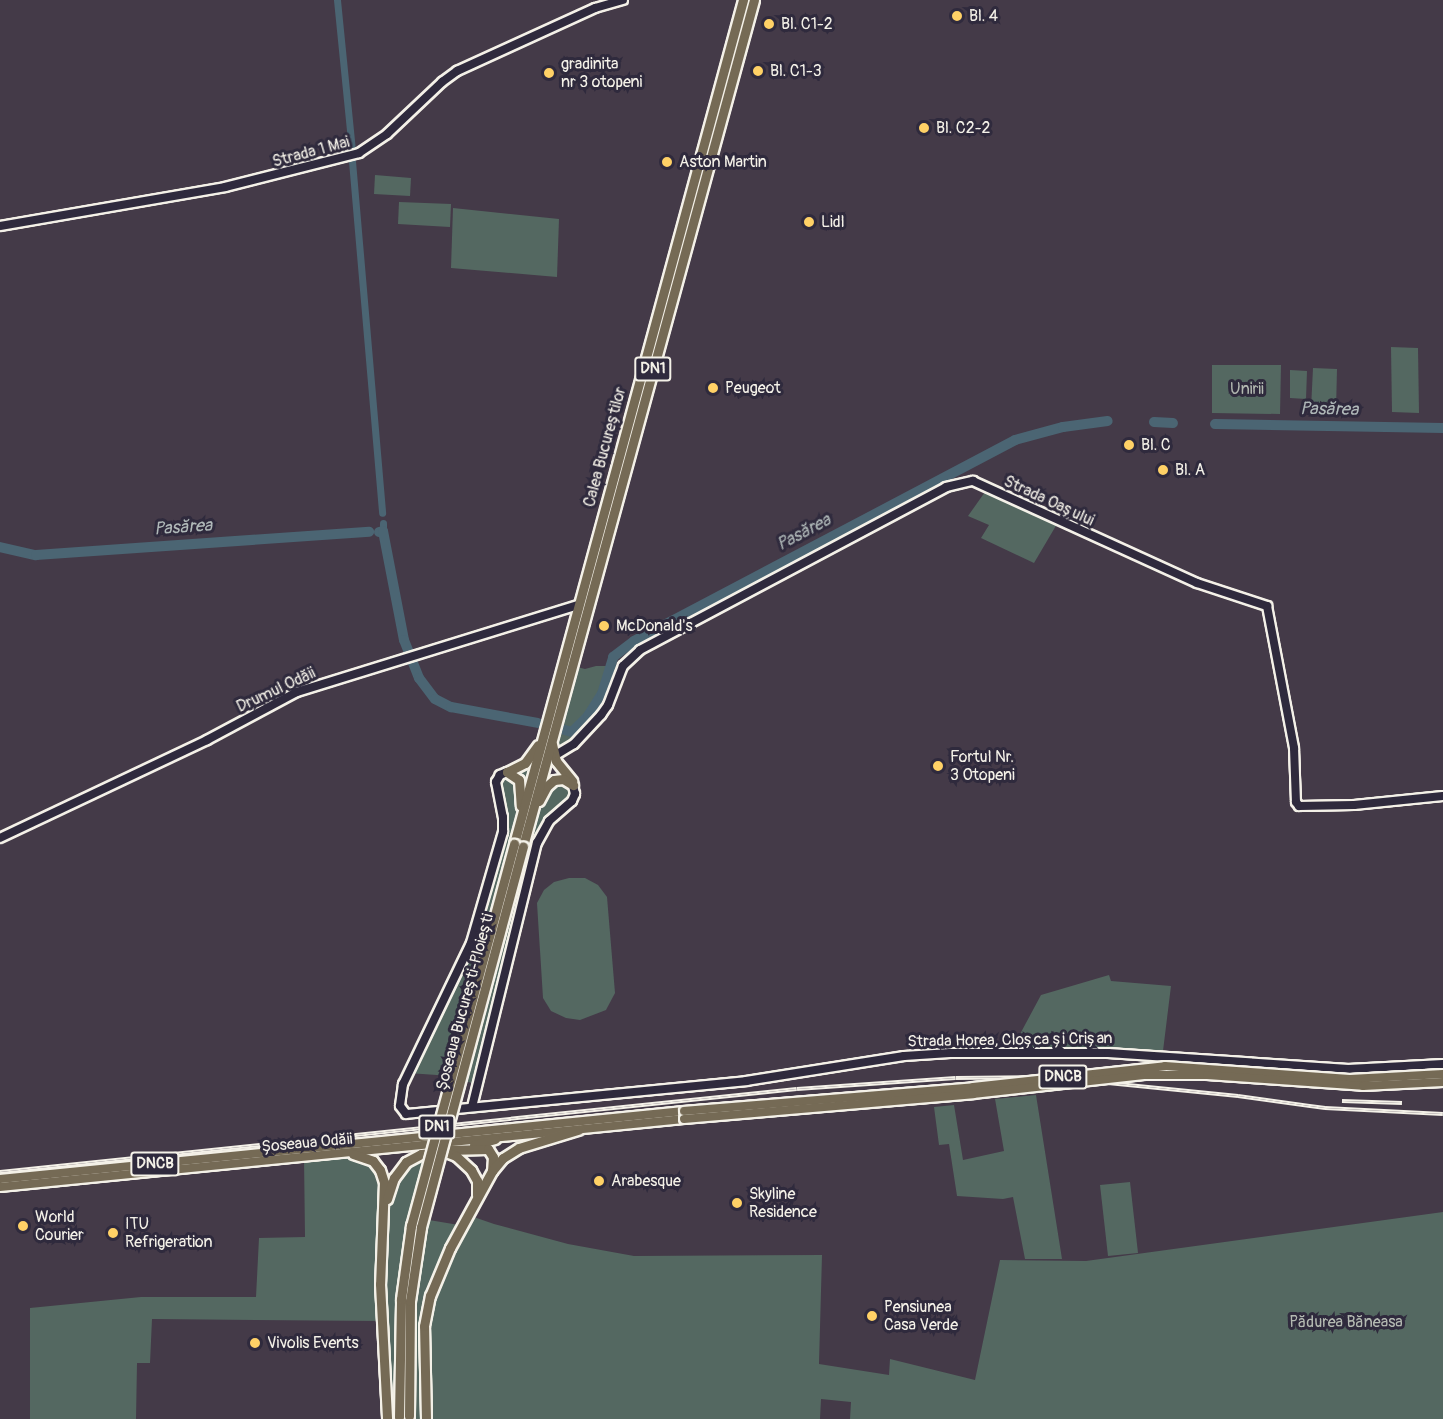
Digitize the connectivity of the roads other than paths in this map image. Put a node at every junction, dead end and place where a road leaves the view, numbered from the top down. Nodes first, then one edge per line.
1 (623, 0) edge
2 (743, 0) edge
3 (754, 0) edge
4 (0, 226) edge
5 (578, 605) junction
6 (548, 738) junction
7 (554, 756) junction
8 (536, 763) joint
9 (507, 772) junction
10 (573, 785) junction
11 (1443, 796) edge
12 (526, 818) junction
13 (0, 838) edge
14 (1443, 1064) edge
15 (1443, 1074) edge
16 (1443, 1082) edge
17 (472, 1107) junction
18 (684, 1115) junction
19 (616, 1126) joint
20 (490, 1129) joint
21 (578, 1130) junction
22 (495, 1139) junction
23 (455, 1151) junction
24 (353, 1154) junction
25 (492, 1169) junction
26 (473, 1173) junction
27 (0, 1179) edge
28 (0, 1187) edge
29 (384, 1194) junction
30 (476, 1200) junction
31 (385, 1208) junction
32 (404, 1418) edge
33 (387, 1419) edge
34 (426, 1419) edge

1 - 4 street, Strada 1 Mai
2 - 5 highway, Calea Bucureștilor / DN1
3 - 6 highway, Calea Bucureștilor / DN1
5 - 6 highway, Calea Bucureștilor / DN1
5 - 13 street, Drumul Odăii
6 - 7 highway
6 - 8 highway, Calea Bucureștilor / DN1
6 - 9 highway
6 - 12 highway, Șoseaua București-Ploiești / DN1
7 - 10 highway
7 - 11 street, Strada Oașului
8 - 12 highway, Șoseaua București-Ploiești / DN1
9 - 12 highway
9 - 17 street, Strada Horea, Cloșca și Crișan
10 - 12 highway
10 - 17 street
12 - 32 highway, Șoseaua București-Ploiești / DN1, bridge
14 - 17 street, Strada Horea, Cloșca și Crișan
15 - 18 main road, Strada Horea, Cloșca și Crișan / DNCB, bridge
16 - 18 main road, Strada Horea, Cloșca și Crișan / DNCB, bridge
18 - 19 main road, Strada Horea, Cloșca și Crișan / DNCB
18 - 20 main road, Strada Horea, Cloșca și Crișan / DNCB
19 - 21 main road, Șoseaua Odăii / DNCB
20 - 27 main road, Șoseaua Odăii / DNCB
21 - 22 main road, Șoseaua Odăii / DNCB
21 - 25 highway
22 - 23 highway
22 - 24 main road, Șoseaua Odăii / DNCB
23 - 25 highway
23 - 26 highway
23 - 29 highway
23 - 31 highway
24 - 28 main road, Șoseaua Odăii / DNCB
24 - 29 highway
25 - 26 highway
25 - 30 highway
26 - 30 highway
29 - 31 highway
30 - 34 highway
31 - 33 highway

